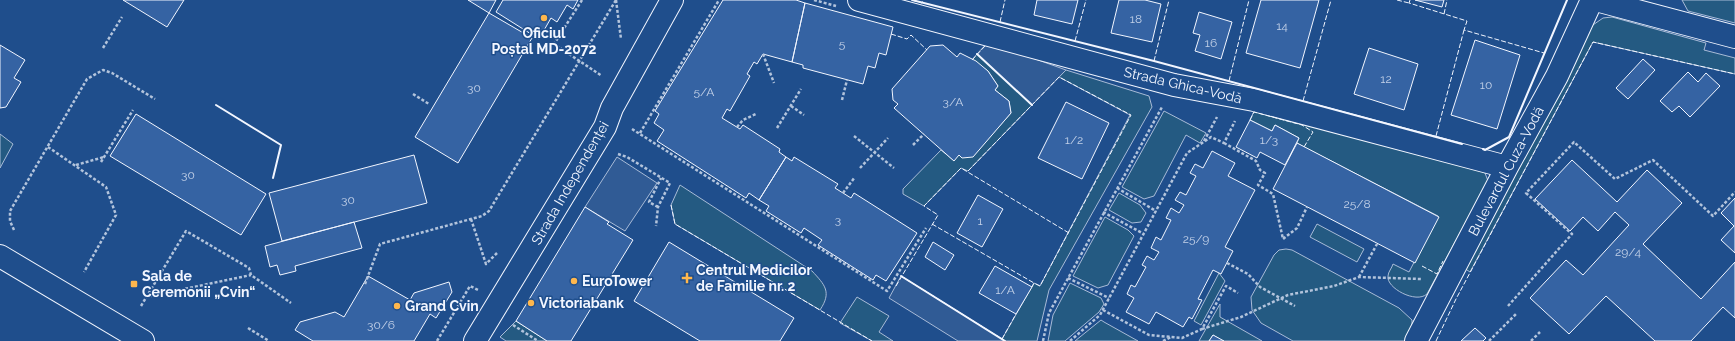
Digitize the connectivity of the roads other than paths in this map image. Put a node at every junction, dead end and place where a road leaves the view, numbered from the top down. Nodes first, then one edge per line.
1 (672, 0) edge
2 (859, 0) edge
3 (1592, 0) edge
4 (1596, 0) edge
5 (1735, 37) edge
6 (1507, 167) junction
7 (0, 256) edge
8 (143, 341) edge
9 (475, 341) edge
10 (1416, 341) edge

1 - 9 street, Strada Independenței
2 - 6 street, Strada Ghica-Vodă
3 - 6 street, Bulevardul Cuza-Vodă
4 - 5 street
6 - 10 street, Bulevardul Cuza-Vodă
7 - 8 street

